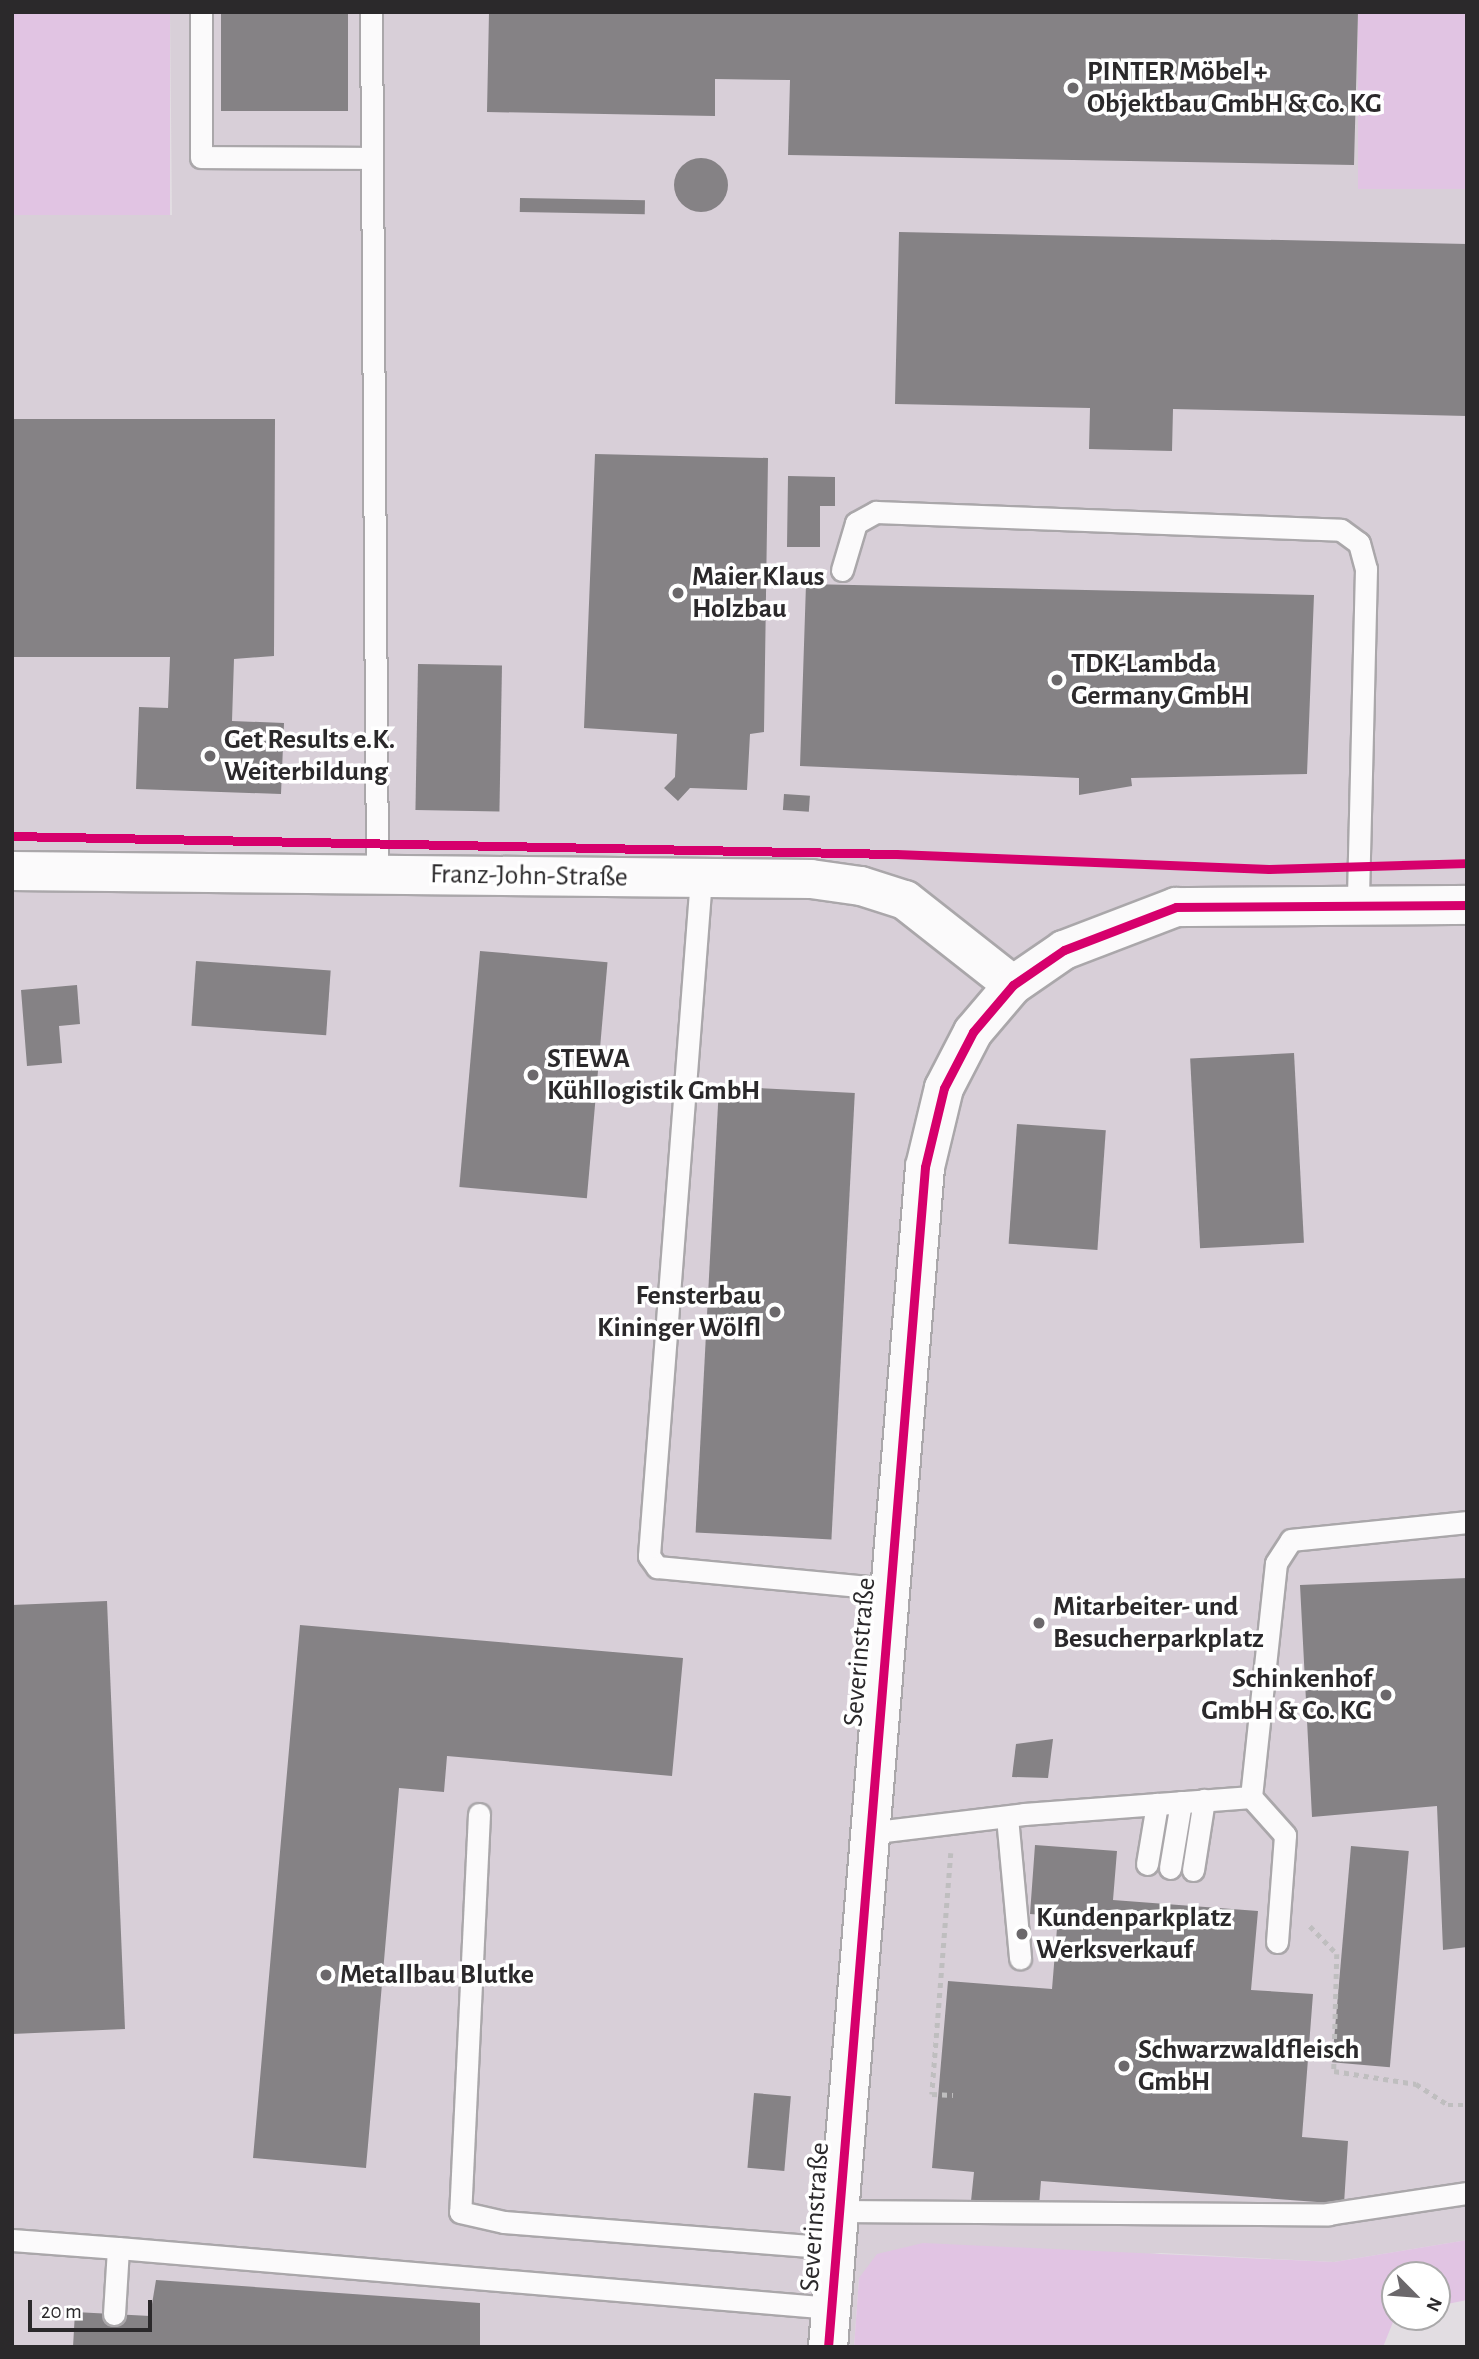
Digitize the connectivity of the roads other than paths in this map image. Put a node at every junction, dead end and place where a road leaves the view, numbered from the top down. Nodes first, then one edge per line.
1 (201, 12) edge
2 (371, 12) edge
3 (371, 158) junction
4 (842, 569) dead end
5 (12, 871) edge
6 (377, 874) junction
7 (701, 878) junction
8 (1467, 905) edge
9 (1358, 907) junction
10 (1013, 985) junction
11 (1467, 1522) edge
12 (889, 1589) junction
13 (1251, 1797) junction
14 (1204, 1800) junction
15 (1181, 1802) junction
16 (1157, 1804) junction
17 (479, 1814) dead end
18 (1007, 1817) junction
19 (868, 1833) junction
20 (1147, 1864) dead end
21 (1170, 1868) dead end
22 (1193, 1870) dead end
23 (1277, 1942) dead end
24 (1020, 1958) dead end
25 (1467, 2193) edge
26 (838, 2211) junction
27 (12, 2240) edge
28 (118, 2248) junction
29 (835, 2248) junction
30 (831, 2308) junction
31 (114, 2314) dead end
32 (828, 2347) edge

1 - 3 lane
2 - 3 lane
3 - 6 lane
4 - 9 lane
5 - 6 street, Franz-John-Straße
6 - 7 street, Franz-John-Straße
7 - 10 street, Franz-John-Straße
7 - 12 lane
8 - 9 street, Severinstraße
9 - 10 street, Severinstraße
10 - 12 street, Severinstraße
11 - 13 lane
12 - 19 street, Severinstraße
13 - 14 lane
13 - 23 lane
14 - 15 lane
14 - 22 lane
15 - 16 lane
15 - 21 lane
16 - 18 lane
16 - 20 lane
17 - 29 lane
18 - 19 lane
18 - 24 lane
19 - 26 street, Severinstraße
25 - 26 lane
26 - 29 street, Severinstraße
27 - 28 lane
28 - 30 lane
28 - 31 lane
29 - 30 street, Severinstraße
30 - 32 street, Severinstraße

